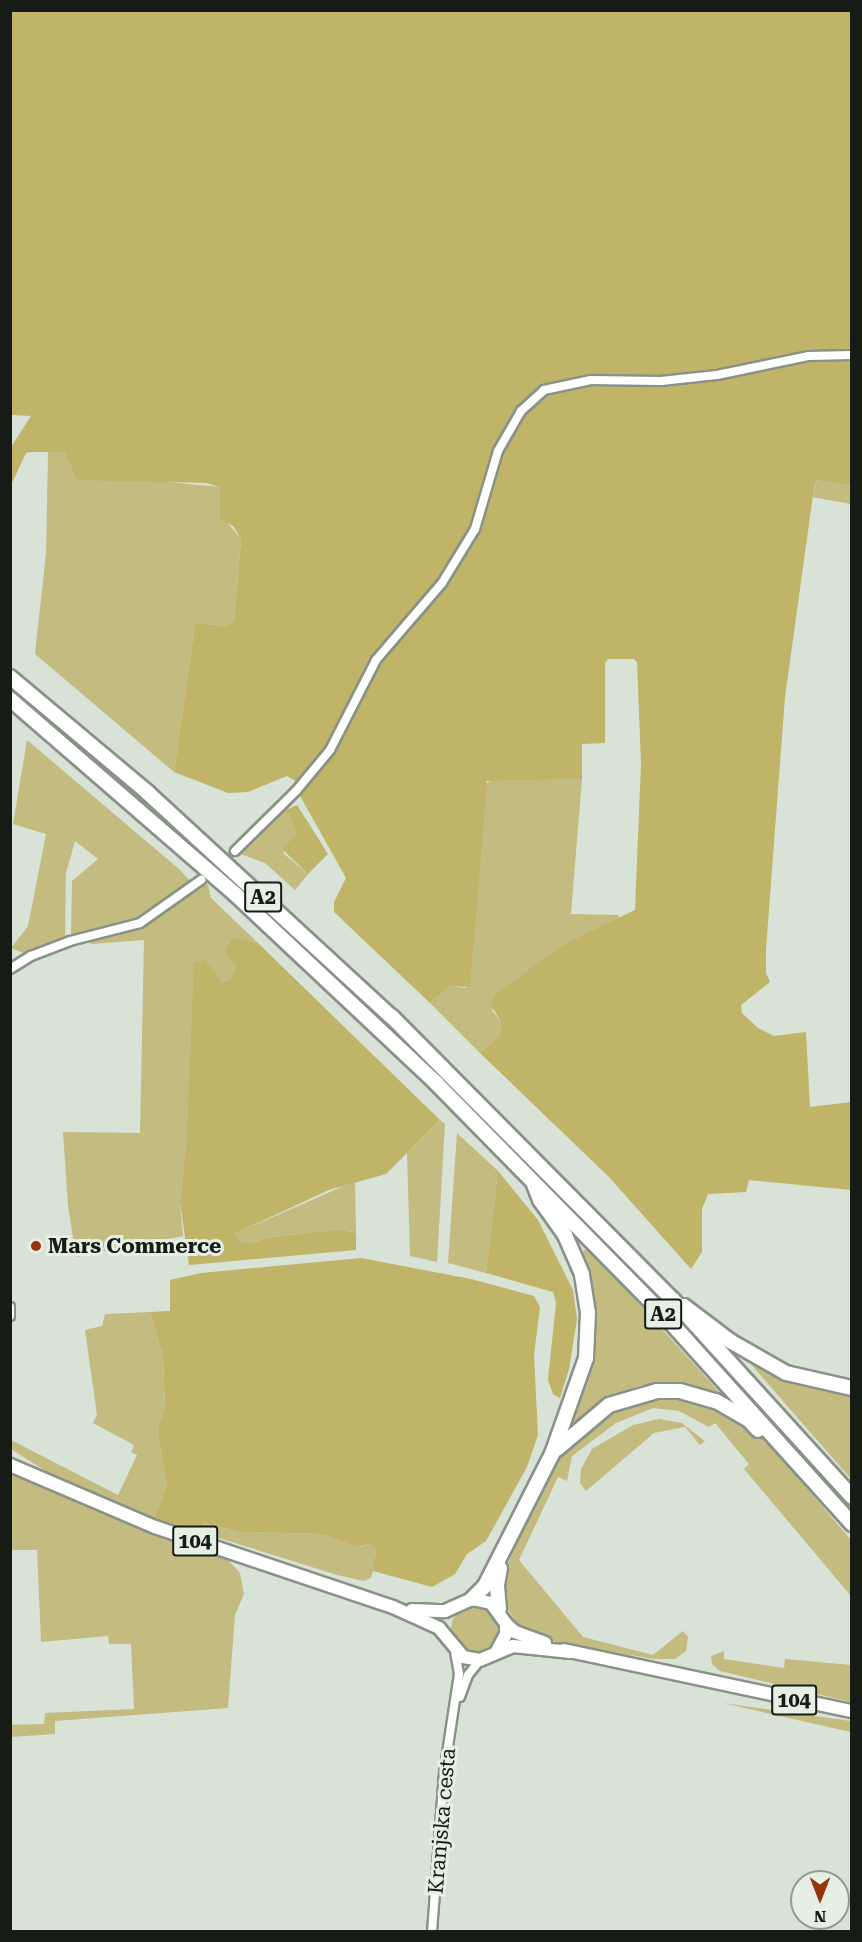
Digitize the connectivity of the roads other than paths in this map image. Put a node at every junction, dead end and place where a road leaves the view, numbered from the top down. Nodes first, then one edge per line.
1 (852, 355) edge
2 (10, 677) edge
3 (10, 699) edge
4 (235, 851) tunnel mouth
5 (201, 880) tunnel mouth
6 (10, 969) edge
7 (531, 1177) junction
8 (673, 1300) junction
9 (10, 1307) edge
10 (10, 1316) edge
11 (852, 1388) edge
12 (552, 1455) junction
13 (791, 1455) junction
14 (10, 1458) edge
15 (10, 1465) edge
16 (44, 1481) junction
17 (852, 1497) edge
18 (852, 1524) edge
19 (505, 1548) junction
20 (472, 1599) junction
21 (393, 1607) junction
22 (454, 1608) junction
23 (499, 1609) junction
24 (506, 1624) junction
25 (446, 1637) junction
26 (455, 1652) junction
27 (496, 1652) junction
28 (571, 1652) junction
29 (480, 1660) junction
30 (455, 1710) junction
31 (852, 1711) edge
32 (432, 1932) edge

1 - 4 street
2 - 8 highway, A2
3 - 7 highway, A2
5 - 6 street
7 - 12 highway
7 - 13 highway, A2
8 - 11 highway
8 - 17 highway, A2
9 - 10 street
12 - 13 highway
12 - 19 highway
13 - 18 highway, A2
14 - 16 street
15 - 16 main road, 104
16 - 21 main road, 104
19 - 20 highway
19 - 23 highway
20 - 22 main road, 104
20 - 23 main road
21 - 22 main road, 104
21 - 25 main road, 104
22 - 25 main road
23 - 24 main road
24 - 27 main road
24 - 28 main road, 104
25 - 26 main road, 104
26 - 29 main road
26 - 30 street
27 - 28 main road, 104
27 - 29 main road, 104
28 - 31 main road, 104
29 - 30 street
30 - 32 street, Kranjska cesta

